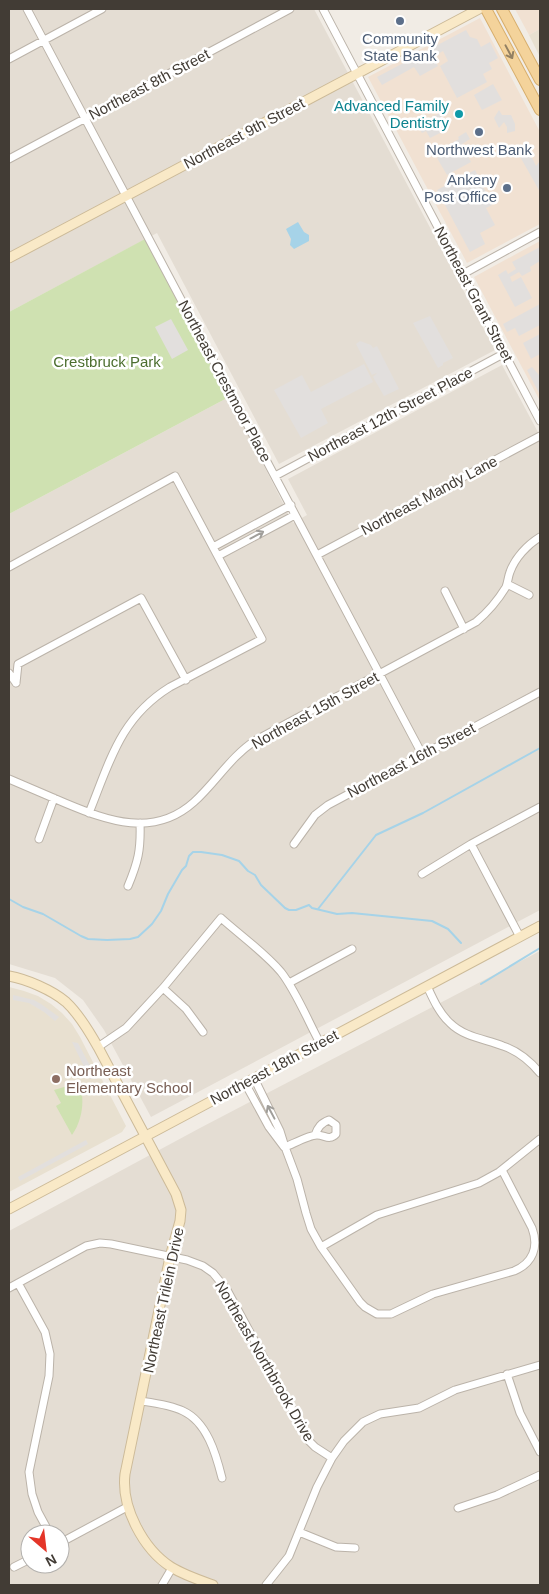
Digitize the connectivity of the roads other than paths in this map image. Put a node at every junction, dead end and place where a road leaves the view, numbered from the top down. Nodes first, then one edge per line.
1 (27, 9) edge
2 (102, 9) edge
3 (290, 9) edge
4 (322, 9) edge
5 (479, 9) edge
6 (486, 9) edge
7 (502, 9) edge
8 (44, 40) junction
9 (9, 58) edge
10 (357, 73) junction
11 (540, 80) edge
12 (540, 110) edge
13 (85, 118) junction
14 (9, 159) edge
15 (127, 196) junction
16 (540, 232) edge
17 (9, 258) edge
18 (463, 274) junction
19 (505, 353) junction
20 (540, 420) edge
21 (540, 436) edge
22 (275, 476) junction
23 (291, 506) junction
24 (296, 515) junction
25 (540, 537) edge
26 (213, 547) junction
27 (317, 555) junction
28 (218, 556) junction
29 (9, 567) edge
30 (507, 584) junction
31 (446, 591) dead end
32 (530, 595) dead end
33 (464, 629) junction
34 (18, 664) junction
35 (9, 666) edge
36 (9, 673) edge
37 (380, 674) junction
38 (186, 680) junction
39 (540, 692) edge
40 (422, 754) junction
41 (9, 779) edge
42 (54, 798) junction
43 (540, 808) edge
44 (89, 813) junction
45 (140, 824) junction
46 (39, 839) dead end
47 (294, 844) dead end
48 (471, 844) junction
49 (422, 874) dead end
50 (128, 886) dead end
51 (540, 926) edge
52 (520, 937) junction
53 (352, 949) dead end
54 (9, 976) edge
55 (289, 983) junction
56 (427, 986) junction
57 (163, 988) junction
58 (203, 1032) dead end
59 (320, 1043) junction
60 (98, 1047) junction
61 (540, 1073) edge
62 (249, 1081) junction
63 (315, 1135) dead end
64 (145, 1136) junction
65 (540, 1139) edge
66 (285, 1147) junction
67 (502, 1170) junction
68 (9, 1208) edge
69 (321, 1248) junction
70 (170, 1257) junction
71 (18, 1283) junction
72 (9, 1288) edge
73 (540, 1365) edge
74 (507, 1374) junction
75 (141, 1400) junction
76 (540, 1452) edge
77 (332, 1458) junction
78 (540, 1475) edge
79 (222, 1478) dead end
80 (127, 1507) junction
81 (458, 1508) dead end
82 (45, 1524) edge
83 (299, 1532) junction
84 (70, 1538) edge
85 (355, 1548) dead end
86 (20, 1564) edge
87 (14, 1567) dead end
88 (172, 1568) junction
89 (162, 1585) edge
90 (213, 1585) edge
91 (266, 1585) edge

1 - 8 street, Northeast Crestmoor Place
2 - 8 street
3 - 13 street, Northeast 8th Street
4 - 10 street, Northeast Grant Street
5 - 10 street, Northeast 9th Street
6 -> 12 main road
7 - 11 main road
8 - 9 street
8 - 13 street, Northeast Crestmoor Place
10 - 15 street, Northeast 9th Street
10 - 18 street, Northeast Grant Street
13 - 14 street, Northeast 8th Street
13 - 15 street, Northeast Crestmoor Place
15 - 17 street, Northeast 9th Street
15 - 22 street, Northeast Crestmoor Place
16 - 18 street
18 - 19 street, Northeast Grant Street
19 - 20 street, Northeast Grant Street
19 - 22 street, Northeast 12th Street Place
21 - 27 street, Northeast Mandy Lane
22 - 23 street, Northeast Crestmoor Place
23 - 24 street, Northeast Crestmoor Place
23 - 26 street
24 - 27 street, Northeast Crestmoor Place
28 -> 24 street
25 - 30 street, Northeast 15th Street
26 - 28 street
26 - 29 street
27 - 37 street, Northeast Crestmoor Place
28 - 38 street
30 - 32 street
30 - 33 street, Northeast 15th Street
31 - 33 street
33 - 37 street, Northeast 15th Street
34 - 35 street
34 - 36 street
34 - 38 street
37 - 40 street, Northeast Crestmoor Place
37 - 45 street, Northeast 15th Street
38 - 44 street
39 - 40 street, Northeast 16th Street
40 - 47 street, Northeast 16th Street
41 - 42 street, Northeast 15th Street
42 - 44 street, Northeast 15th Street
42 - 46 street
43 - 48 street
44 - 45 street, Northeast 15th Street
45 - 50 street
48 - 49 street
48 - 52 street
51 - 52 street, Northeast 18th Street
52 - 56 street, Northeast 18th Street
53 - 55 street
54 - 60 street, Northeast Trilein Drive
55 - 57 street
55 - 59 street
56 - 59 street, Northeast 18th Street
56 - 61 street
57 - 58 street
57 - 60 street
59 - 62 street, Northeast 18th Street
60 - 64 street, Northeast Trilein Drive
62 - 64 street, Northeast 18th Street
62 - 66 street
63 - 66 street
64 - 68 street, Northeast 18th Street
64 - 70 street, Northeast Trilein Drive
65 - 67 street
66 - 69 street
67 - 69 street
67 - 69 street
70 - 71 street, Northeast Northbrook Drive
70 - 75 street, Northeast Trilein Drive
70 - 77 street, Northeast Northbrook Drive
71 - 72 street, Northeast Northbrook Drive
71 - 82 street
73 - 74 street
74 - 76 street
74 - 77 street
75 - 79 street
75 - 80 street, Northeast Trilein Drive
77 - 83 street
78 - 81 street
80 - 84 street
80 - 88 street, Northeast Trilein Drive
83 - 85 street
83 - 91 street
86 - 87 street
88 - 89 street
88 - 90 street, Northeast Trilein Drive

